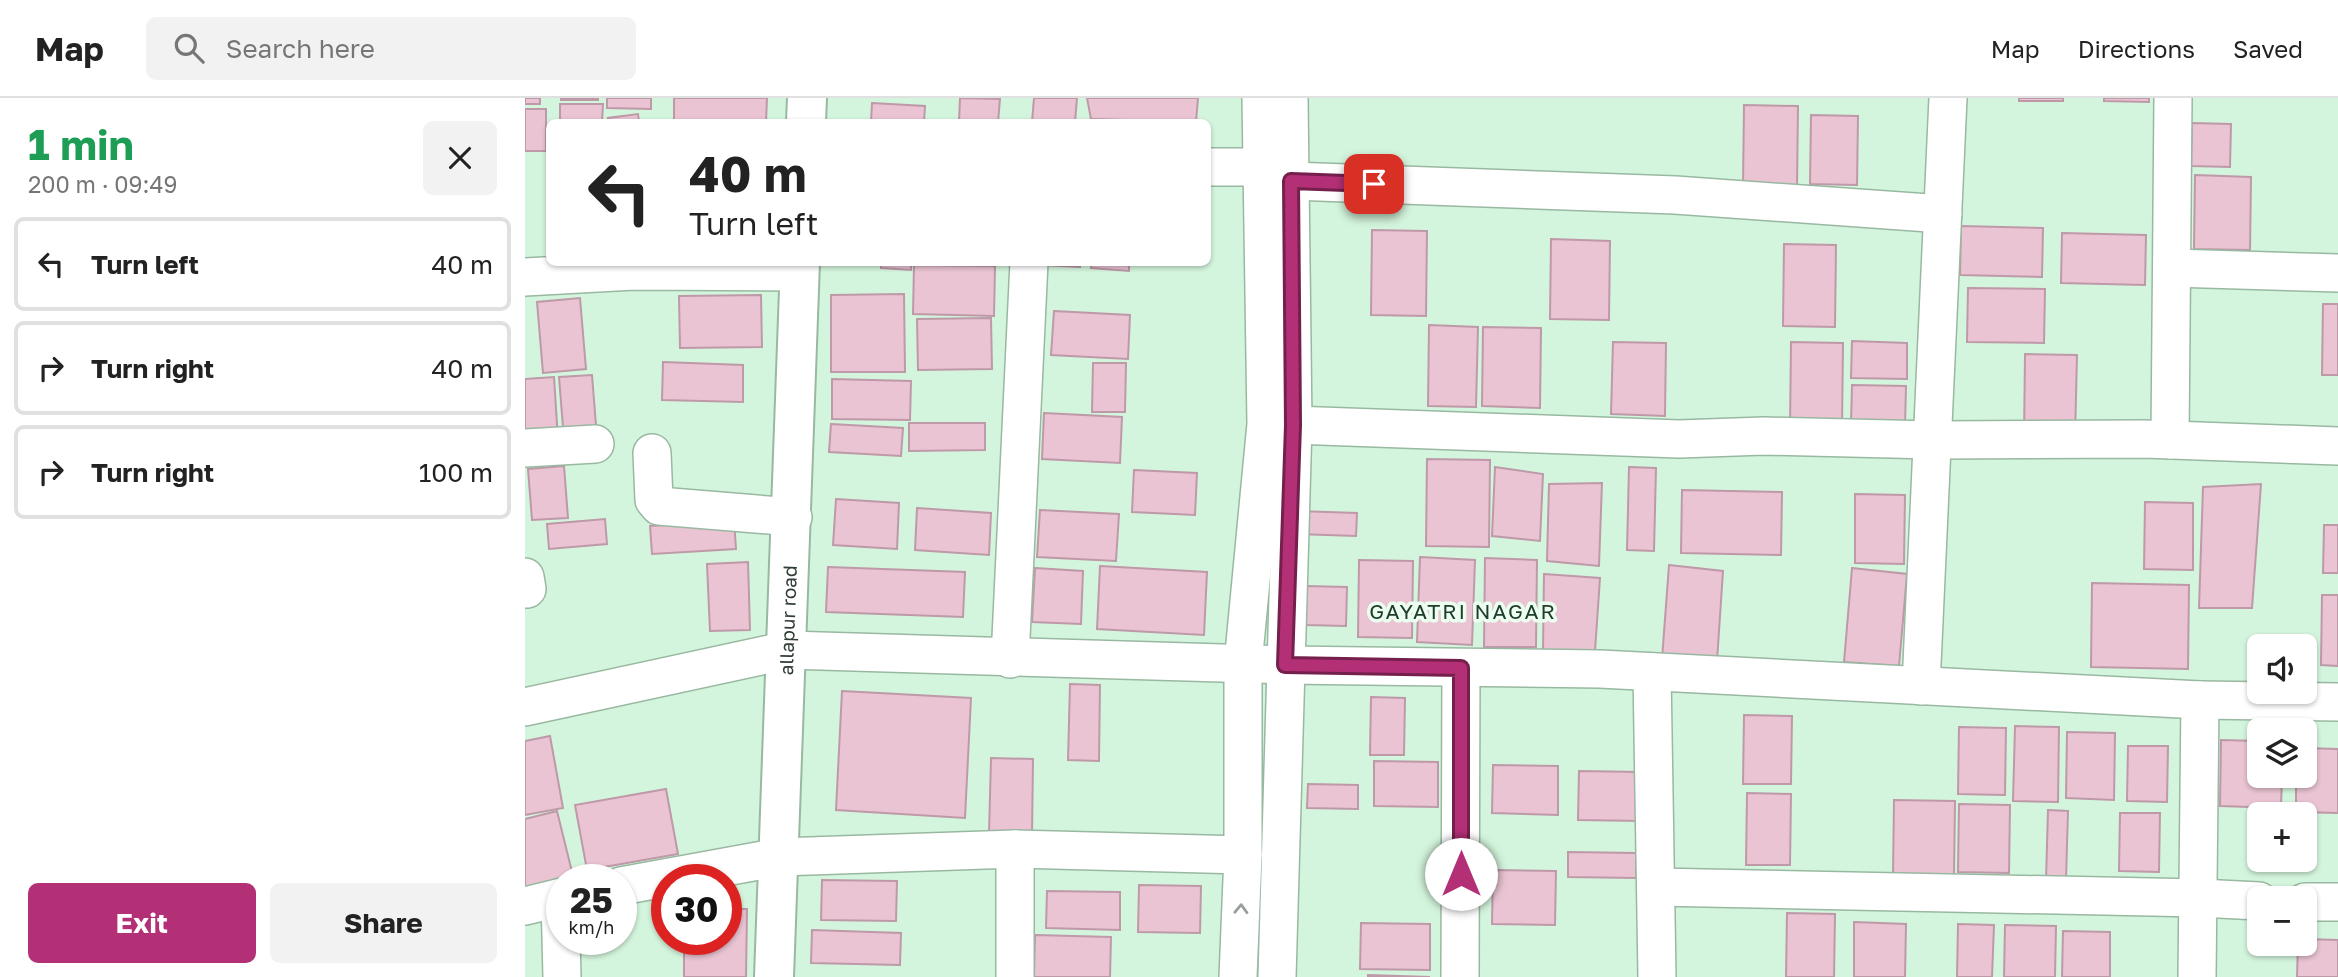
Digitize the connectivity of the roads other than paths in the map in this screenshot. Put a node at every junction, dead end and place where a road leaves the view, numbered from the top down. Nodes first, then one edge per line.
1 (807, 98) edge
2 (1261, 98) edge
3 (1289, 98) edge
4 (1948, 98) edge
5 (2173, 98) edge
6 (806, 119) edge
7 (1211, 167) edge
8 (1277, 174) junction
9 (1943, 214) junction
10 (1029, 266) edge
11 (800, 267) edge
12 (2172, 268) junction
13 (2338, 273) edge
14 (525, 277) edge
15 (1293, 425) junction
16 (1932, 440) junction
17 (2170, 440) junction
18 (595, 444) dead end
19 (2338, 446) edge
20 (525, 448) edge
21 (652, 453) dead end
22 (793, 517) junction
23 (788, 650) junction
24 (1010, 659) junction
25 (1243, 664) junction
26 (1285, 665) junction
27 (1461, 668) junction
28 (1652, 672) junction
29 (1921, 686) junction
30 (2200, 700) junction
31 (2338, 702) edge
32 (525, 707) edge
33 (1015, 849) junction
34 (1243, 855) junction
35 (779, 857) junction
36 (637, 883) edge
37 (1656, 887) junction
38 (2199, 898) junction
39 (2247, 900) edge
40 (546, 901) edge
41 (2317, 902) edge
42 (2338, 902) edge
43 (525, 906) edge
44 (562, 955) edge
45 (562, 977) edge
46 (775, 977) edge
47 (1016, 977) edge
48 (1238, 977) edge
49 (1276, 977) edge
50 (1461, 977) edge
51 (1657, 977) edge
52 (2197, 977) edge

1 - 6 main road
2 - 8 street
3 - 8 street
4 - 9 street
5 - 12 street
7 - 8 street
8 - 9 street
8 - 15 street
8 - 25 street
9 - 16 street
10 - 24 street
11 - 14 street
11 - 22 main road, allapur road
12 - 13 street
12 - 17 street
15 - 16 street
15 - 26 street
16 - 17 street
16 - 29 street
17 - 19 street
18 - 20 street
21 - 22 street
22 - 23 main road, allapur road
23 - 24 street
23 - 32 street
23 - 35 main road, allapur road
24 - 25 street
25 - 26 street
25 - 34 street
26 - 27 street
26 - 49 street
27 - 28 street
27 - 50 street
28 - 29 street
28 - 37 street
29 - 30 street
30 - 31 street
30 - 38 street
33 - 34 street
33 - 35 street
33 - 47 street
48 -> 34 street
35 - 36 street
35 - 46 main road, allapur road
37 - 38 street
37 - 51 street
38 - 39 street
38 - 52 street
40 - 43 street
41 - 42 street
44 - 45 street

